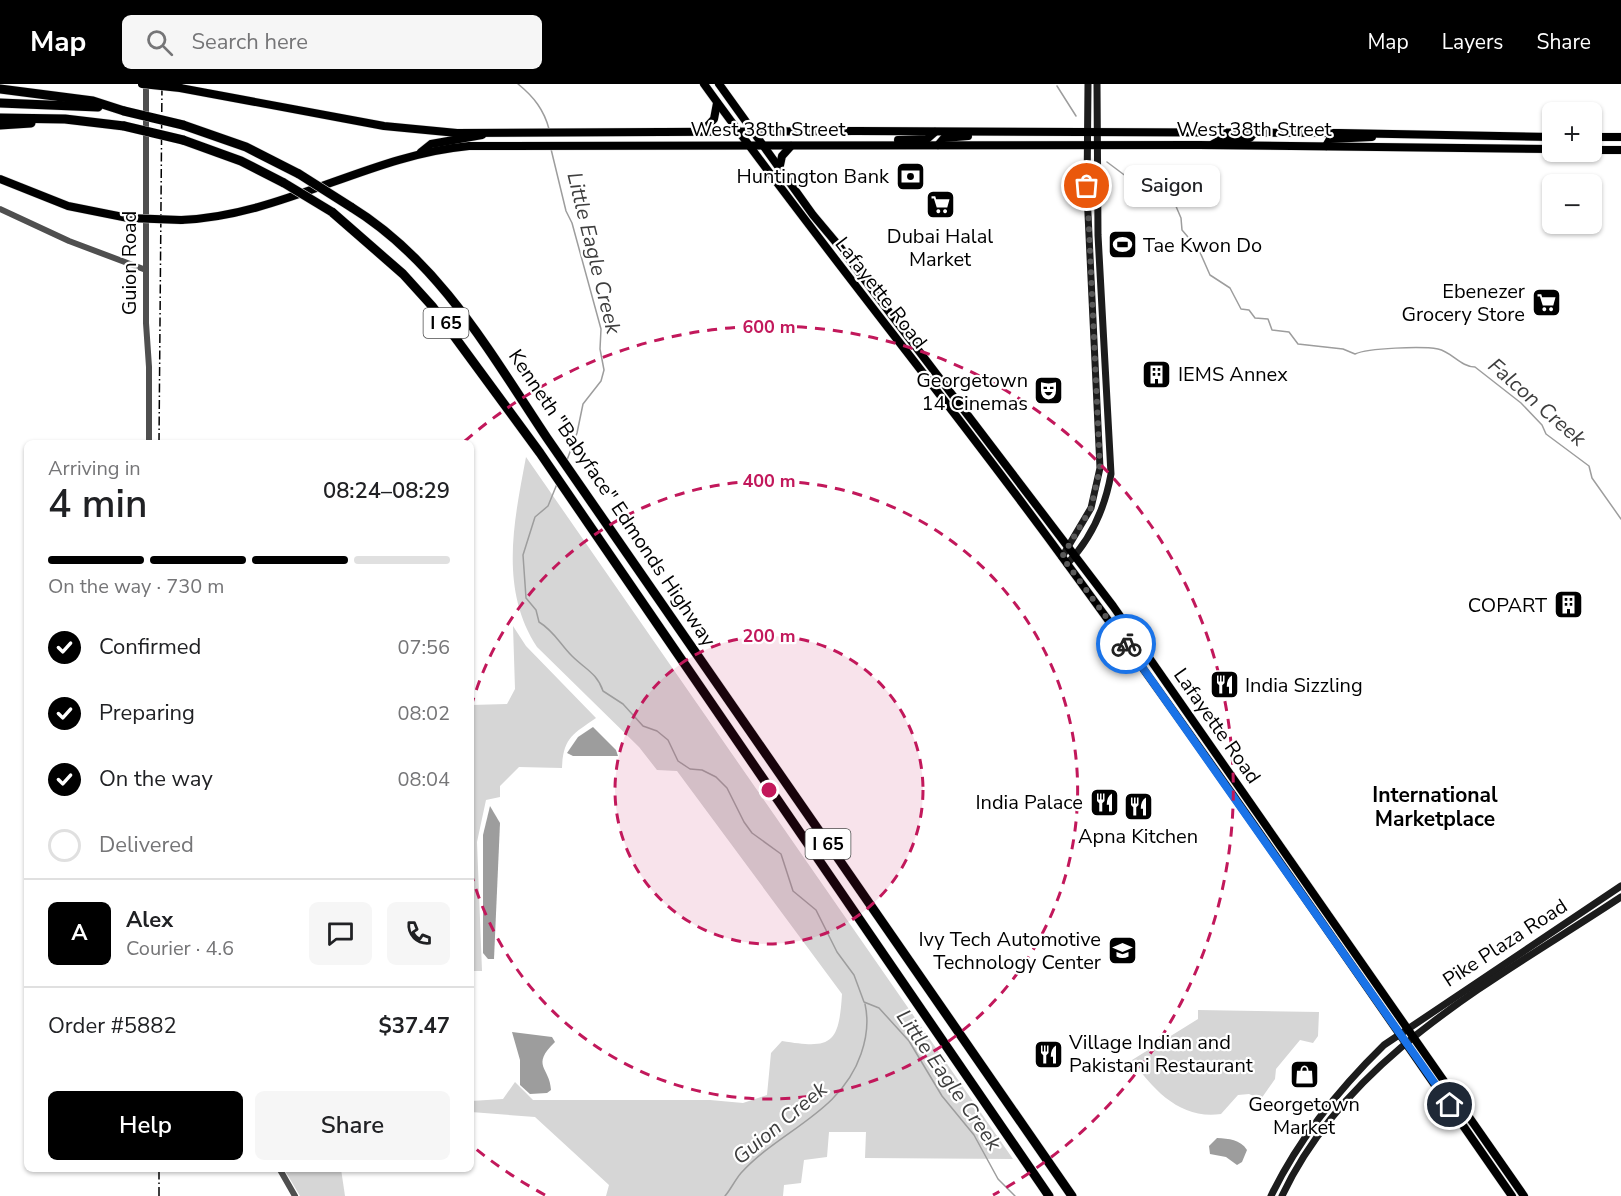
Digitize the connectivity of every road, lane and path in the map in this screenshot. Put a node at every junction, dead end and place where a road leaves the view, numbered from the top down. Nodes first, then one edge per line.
1 (144, 84) edge
2 (704, 84) edge
3 (718, 84) edge
4 (1088, 84) edge
5 (1097, 84) edge
6 (0, 89) edge
7 (0, 103) edge
8 (717, 103) junction
9 (124, 111) junction
10 (0, 118) edge
11 (78, 120) junction
12 (0, 125) edge
13 (703, 131) junction
14 (737, 131) junction
15 (752, 131) junction
16 (935, 132) junction
17 (978, 132) junction
18 (1088, 132) junction
19 (1098, 132) junction
20 (1255, 132) junction
21 (487, 133) junction
22 (1389, 134) junction
23 (1542, 137) edge
24 (1602, 137) edge
25 (1621, 137) edge
26 (938, 145) junction
27 (1088, 145) junction
28 (1097, 145) junction
29 (1209, 145) junction
30 (748, 146) junction
31 (762, 146) junction
32 (791, 146) junction
33 (880, 146) junction
34 (1326, 146) junction
35 (1542, 149) edge
36 (1602, 150) edge
37 (1621, 150) edge
38 (420, 153) junction
39 (779, 170) junction
40 (0, 179) edge
41 (0, 209) edge
42 (146, 270) junction
43 (149, 440) edge
44 (1068, 546) junction
45 (1076, 556) junction
46 (1065, 560) junction
47 (1621, 886) edge
48 (1621, 897) edge
49 (1546, 935) junction
50 (1552, 942) junction
51 (1502, 964) junction
52 (1507, 972) junction
53 (1407, 1027) junction
54 (1399, 1032) junction
55 (1413, 1035) junction
56 (1406, 1041) junction
57 (281, 1172) edge
58 (295, 1196) edge
59 (1049, 1196) edge
60 (1072, 1196) edge
61 (1271, 1196) edge
62 (1282, 1196) edge
63 (1512, 1196) edge
64 (1524, 1196) edge

1 - 21 main road, West 38th Street, bridge
1 - 42 street, Guion Road
2 - 8 main road, Lafayette Road
3 - 15 main road, Lafayette Road
4 - 18 main road
5 - 19 main road
6 - 9 highway
7 - 9 highway, Kenneth "Babyface" Edmonds Highway / I 65
8 - 13 main road
8 - 14 main road, Lafayette Road
9 - 60 highway, Kenneth "Babyface" Edmonds Highway / I 65, bridge
10 - 11 highway, Kenneth "Babyface" Edmonds Highway / I 65
11 - 12 highway
11 - 59 highway, Kenneth "Babyface" Edmonds Highway / I 65, bridge
13 - 14 main road, West 38th Street
13 - 21 main road, West 38th Street
14 - 15 main road, West 38th Street
14 - 30 main road, Lafayette Road
15 - 16 main road, West 38th Street
15 - 31 main road, Lafayette Road
16 - 17 main road, West 38th Street
16 - 33 main road
17 - 18 main road, West 38th Street
17 - 26 main road
18 - 19 main road, West 38th Street
18 - 27 main road
19 - 20 main road, West 38th Street
19 - 28 main road
20 - 22 main road, West 38th Street
20 - 29 main road
21 - 38 main road
22 - 23 main road, West 38th Street
22 - 34 main road
24 - 25 main road
26 - 27 main road, West 38th Street
26 - 33 main road, West 38th Street
27 - 28 main road, West 38th Street
27 - 44 main road
28 - 29 main road, West 38th Street
28 - 45 main road
29 - 34 main road, West 38th Street
30 - 31 main road, West 38th Street
30 - 38 main road, West 38th Street
30 - 46 main road, Lafayette Road
31 - 32 main road, West 38th Street
31 - 39 main road, Lafayette Road
32 - 33 main road, West 38th Street
32 - 39 main road
34 - 35 main road, West 38th Street
36 - 37 main road
38 - 40 main road, West 38th Street, bridge
39 - 44 main road, Lafayette Road
41 - 42 street
42 - 43 street, Guion Road
44 - 45 main road, Lafayette Road
44 - 46 main road
45 - 46 main road
45 - 53 main road, Lafayette Road
46 - 54 main road, Lafayette Road
47 - 49 main road, Pike Plaza Road
48 - 50 main road, Pike Plaza Road
49 - 50 main road
49 - 51 main road, Pike Plaza Road
50 - 52 main road, Pike Plaza Road
51 - 52 main road
51 - 53 main road, Pike Plaza Road
52 - 55 main road, Pike Plaza Road
53 - 54 main road, Pike Plaza Road
53 - 55 main road, Lafayette Road
54 - 56 main road, Lafayette Road
54 - 61 main road, Pike Plaza Road
55 - 56 main road, Pike Plaza Road
55 - 64 main road, Lafayette Road
56 - 62 main road, Pike Plaza Road
56 - 63 main road, Lafayette Road
57 - 58 street

